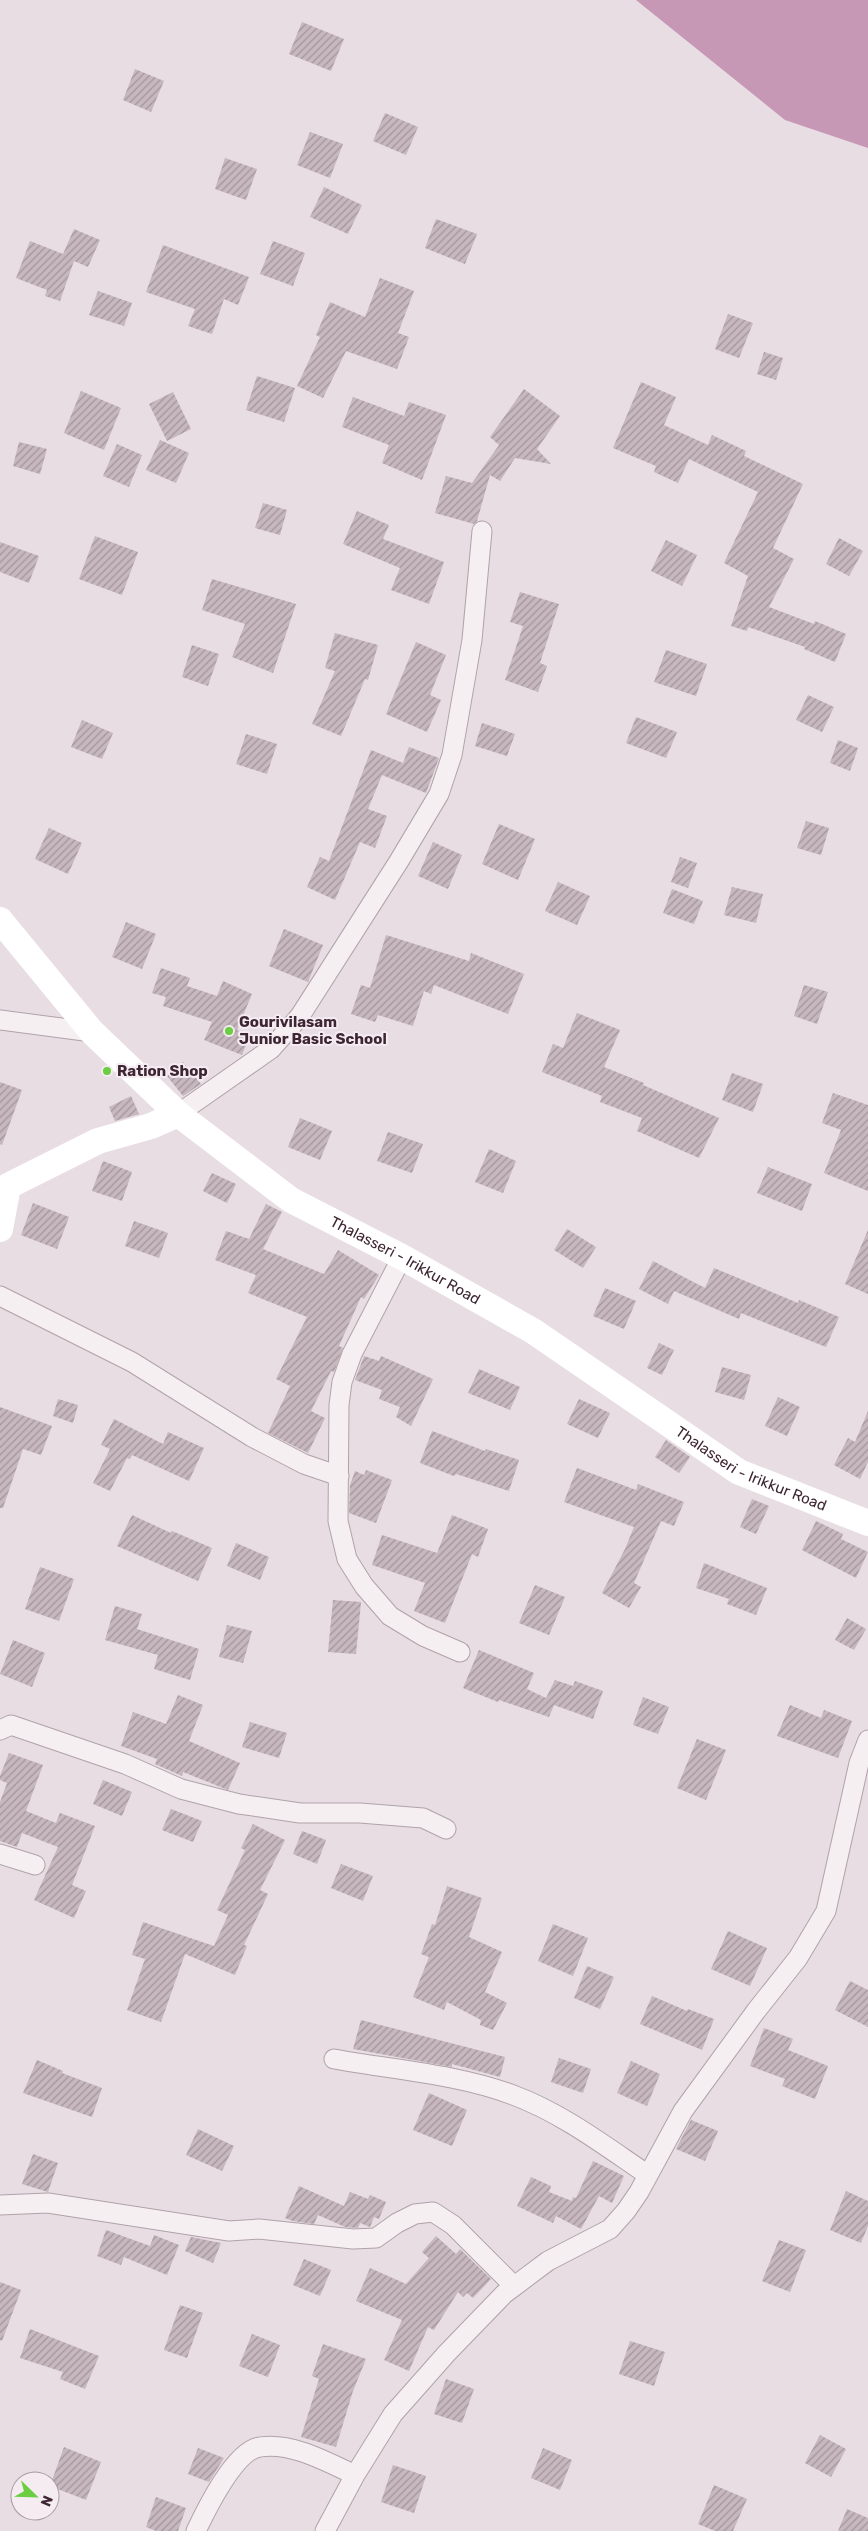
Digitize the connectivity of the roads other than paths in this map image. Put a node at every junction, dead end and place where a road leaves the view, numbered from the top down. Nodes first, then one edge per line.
1 (482, 531) dead end
2 (0, 920) edge
3 (0, 1020) edge
4 (92, 1032) junction
5 (178, 1114) junction
6 (4, 1186) edge
7 (0, 1229) edge
8 (402, 1257) junction
9 (0, 1296) edge
10 (339, 1476) junction
11 (868, 1523) edge
12 (460, 1652) dead end
13 (0, 1730) edge
14 (868, 1740) edge
15 (446, 1829) dead end
16 (0, 1854) edge
17 (34, 1865) dead end
18 (334, 2059) dead end
19 (648, 2175) junction
20 (0, 2205) edge
21 (514, 2286) junction
22 (355, 2475) junction
23 (196, 2531) edge
24 (325, 2531) edge

1 - 5 street
2 - 4 main road, Thalasseri - Irikkur Road
3 - 4 street
4 - 5 main road, Thalasseri - Irikkur Road
5 - 6 main road
5 - 8 main road, Thalasseri - Irikkur Road
6 - 7 main road
8 - 10 street
8 - 11 main road, Thalasseri - Irikkur Road
9 - 10 street
10 - 12 street
13 - 15 street
14 - 19 street
16 - 17 street
18 - 19 street
19 - 21 street
20 - 21 street
21 - 22 street
22 - 23 street
22 - 24 street

